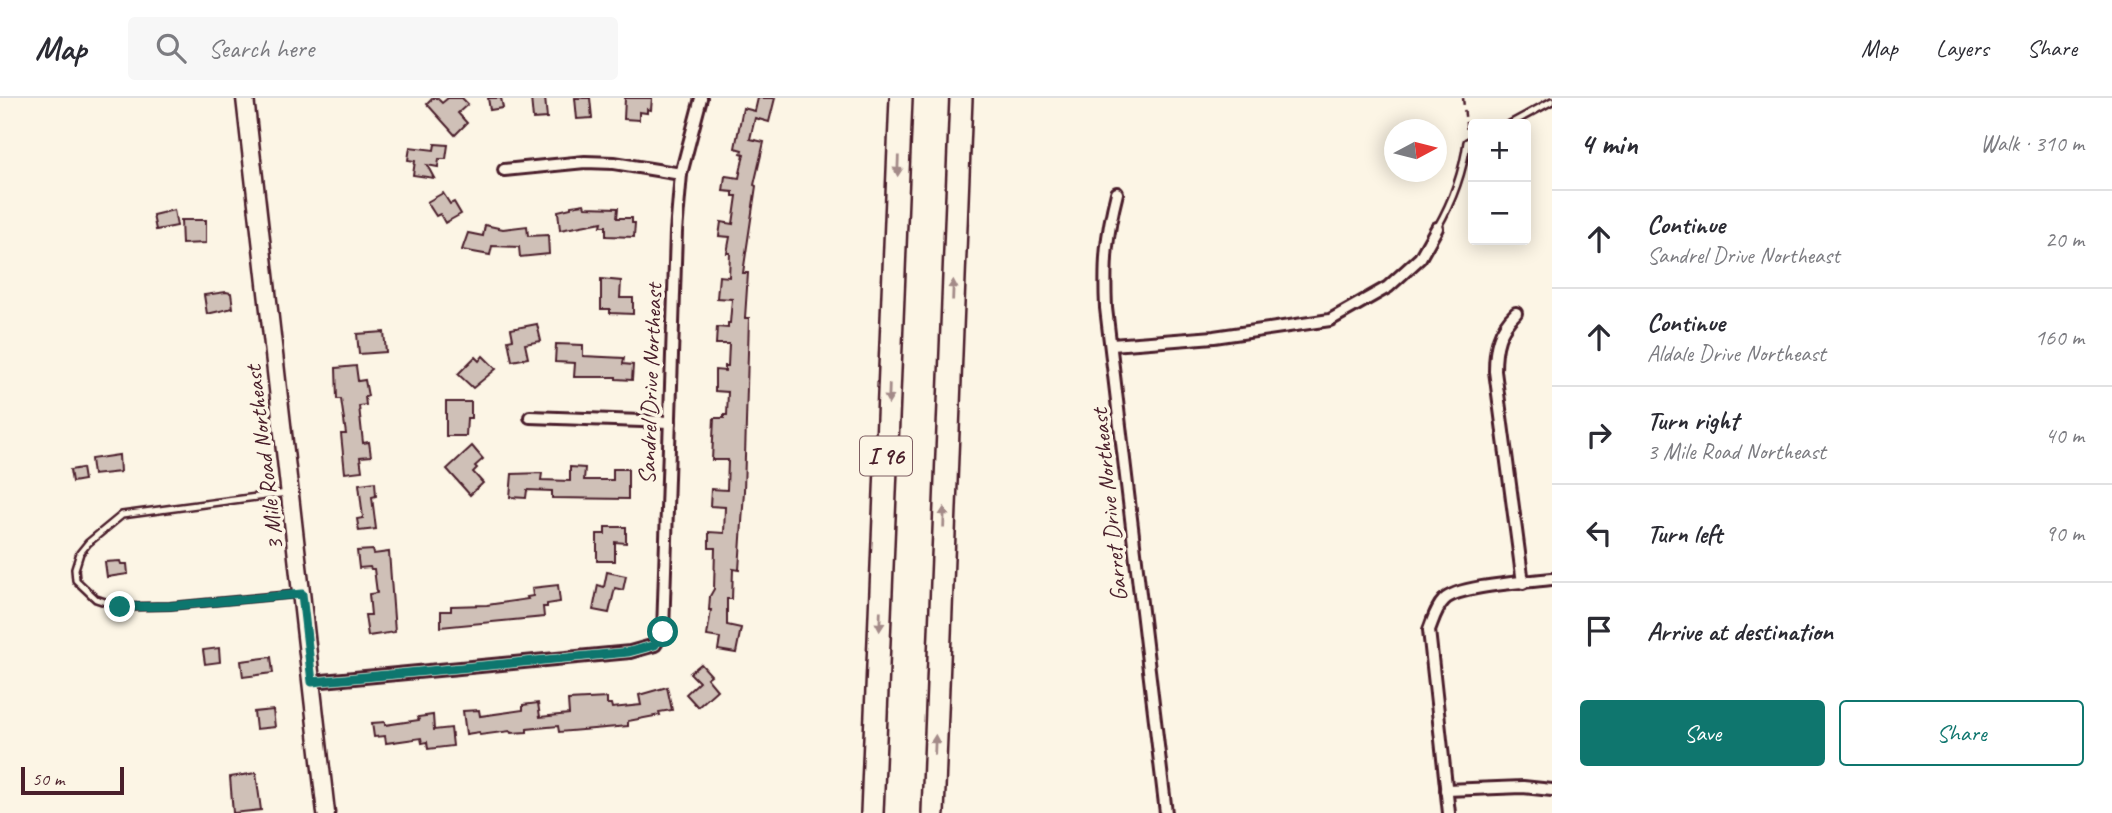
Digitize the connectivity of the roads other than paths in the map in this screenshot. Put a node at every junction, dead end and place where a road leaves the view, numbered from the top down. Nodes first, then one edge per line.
1 (244, 98) edge
2 (701, 98) edge
3 (901, 98) edge
4 (961, 98) edge
5 (1552, 101) edge
6 (1519, 119) edge
7 (1468, 148) edge
8 (504, 170) dead end
9 (681, 174) junction
10 (1117, 193) dead end
11 (1437, 228) joint
12 (1516, 313) dead end
13 (1112, 345) junction
14 (530, 417) dead end
15 (670, 422) junction
16 (291, 492) junction
17 (1552, 579) edge
18 (1523, 583) junction
19 (302, 594) junction
20 (312, 682) junction
21 (1446, 790) junction
22 (1552, 790) edge
23 (326, 813) edge
24 (872, 813) edge
25 (933, 813) edge
26 (1166, 813) edge
27 (1449, 813) edge

1 - 16 main road, 3 Mile Road Northeast
2 - 9 street, Sandrel Drive Northeast
3 -> 24 highway, I 96
25 -> 4 highway, I 96
5 - 6 lane
7 - 11 lane
8 - 9 street
9 - 15 street, Sandrel Drive Northeast
10 - 13 street, Garret Drive Northeast
11 - 13 street
12 - 18 street
13 - 26 street, Garret Drive Northeast
14 - 15 street
15 - 20 street, Sandrel Drive Northeast
16 - 19 main road, 3 Mile Road Northeast
16 - 19 lane
17 - 18 street
18 - 21 street
19 - 20 main road, 3 Mile Road Northeast
20 - 23 main road, 3 Mile Road Northeast
21 - 22 street
21 - 27 street

